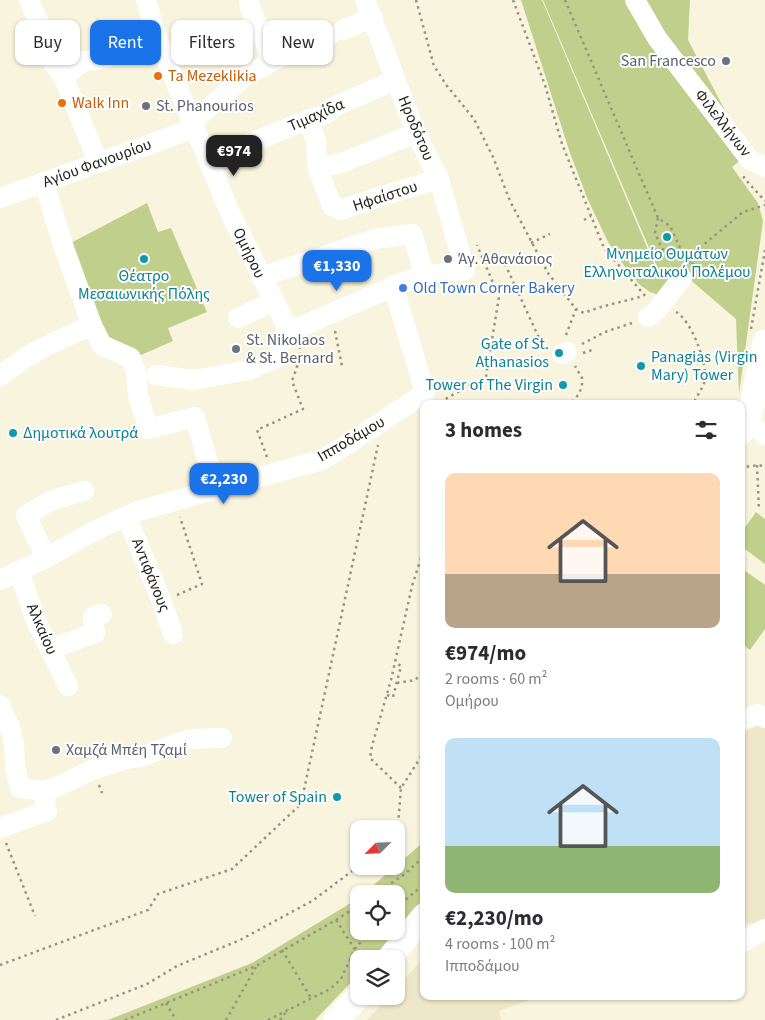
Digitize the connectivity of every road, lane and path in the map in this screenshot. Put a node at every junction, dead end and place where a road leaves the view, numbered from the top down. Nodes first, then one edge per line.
1 (28, 0) edge
2 (146, 0) edge
3 (249, 0) edge
4 (416, 0) edge
5 (513, 0) edge
6 (566, 0) edge
7 (635, 0) edge
8 (369, 9) edge
9 (152, 20) edge
10 (333, 34) edge
11 (263, 38) edge
12 (161, 48) edge
13 (90, 61) edge
14 (266, 65) edge
15 (62, 76) junction
16 (396, 80) junction
17 (307, 120) junction
18 (193, 125) junction
19 (416, 132) junction
20 (208, 160) junction
21 (98, 162) junction
22 (765, 167) edge
23 (318, 169) junction
24 (744, 172) dead end
25 (438, 179) junction
26 (44, 182) junction
27 (0, 198) edge
28 (765, 201) edge
29 (765, 205) edge
30 (591, 216) junction
31 (658, 218) junction
32 (584, 220) dead end
33 (550, 234) dead end
34 (530, 243) junction
35 (683, 254) junction
36 (505, 264) dead end
37 (425, 276) junction
38 (260, 277) junction
39 (682, 278) dead end
40 (393, 285) junction
41 (643, 296) junction
42 (273, 302) junction
43 (576, 309) junction
44 (649, 309) junction
45 (674, 311) dead end
46 (329, 314) junction
47 (238, 318) dead end
48 (92, 325) junction
49 (293, 327) junction
50 (765, 342) edge
51 (594, 349) dead end
52 (567, 352) junction
53 (342, 366) dead end
54 (156, 375) dead end
55 (0, 376) edge
56 (573, 400) edge
57 (695, 400) edge
58 (752, 429) edge
59 (378, 445) dead end
60 (757, 465) junction
61 (765, 466) edge
62 (745, 468) edge
63 (272, 472) junction
64 (216, 490) junction
65 (84, 491) dead end
66 (175, 501) junction
67 (758, 510) dead end
68 (127, 517) junction
69 (46, 558) junction
70 (420, 561) edge
71 (20, 571) junction
72 (0, 580) edge
73 (162, 602) junction
74 (102, 614) dead end
75 (173, 634) dead end
76 (52, 649) junction
77 (395, 663) junction
78 (420, 674) edge
79 (397, 683) junction
80 (68, 686) dead end
81 (388, 695) junction
82 (0, 705) edge
83 (745, 718) edge
84 (765, 718) edge
85 (222, 738) dead end
86 (420, 758) edge
87 (401, 788) junction
88 (43, 791) junction
89 (398, 820) edge
90 (0, 828) edge
91 (420, 861) edge
92 (350, 873) edge
93 (389, 885) edge
94 (420, 887) edge
95 (405, 900) edge
96 (350, 911) edge
97 (35, 916) dead end
98 (336, 920) junction
99 (420, 921) edge
100 (765, 929) edge
101 (362, 940) edge
102 (745, 941) edge
103 (354, 949) junction
104 (282, 950) junction
105 (396, 950) edge
106 (0, 965) edge
107 (256, 966) junction
108 (311, 998) junction
109 (166, 1003) junction
110 (350, 1005) edge
111 (289, 1008) junction
112 (56, 1020) edge
113 (125, 1020) edge
114 (176, 1020) edge
115 (226, 1020) edge
116 (268, 1020) edge
117 (280, 1020) edge
118 (336, 1020) edge

1 - 15 street
2 - 9 street, Ομήρου
3 - 11 street
4 - 34 path
5 - 30 path
6 - 31 path
7 - 22 street, Φιλελλήνων
8 - 10 street, Ηροδότου
8 - 16 street, Ηροδότου
12 - 18 street, Ομήρου
13 - 15 street
14 - 18 street, Ηροδότου
15 - 21 street
16 - 17 street, Τιμαχίδα
16 - 19 street, Ηροδότου
17 - 20 street, Τιμαχίδα
17 - 23 street, Ηφαίστου
18 - 20 street, Ομήρου
18 - 21 street, Αγίου Φανουρίου
19 - 23 street
19 - 25 street, Ηροδότου
20 - 38 street, Ομήρου
21 - 26 street, Αγίου Φανουρίου
23 - 25 street, Ηφαίστου
24 - 28 path
25 - 37 street, Ηροδότου
26 - 27 street, Αγίου Φανουρίου
26 - 48 street
29 - 35 path
30 - 32 path
30 - 41 path
31 - 35 path
31 - 35 path
33 - 34 path
34 - 43 path
36 - 52 path
37 - 38 street
37 - 40 street
38 - 42 street, Ομήρου
39 - 44 street
40 - 46 street
40 - 63 street, Ιπποδάμου
41 - 43 path
41 - 44 path
42 - 47 street
42 - 49 street, Ομήρου
43 - 52 path
44 - 52 path
45 - 57 path
46 - 49 street
46 - 53 path
48 - 55 street
48 - 64 street
49 - 54 street
49 - 63 path
50 - 58 main road
51 - 52 path
52 - 56 path
59 - 106 path
60 - 61 path
60 - 62 path
60 - 67 path
63 - 64 street, Ιπποδάμου
64 - 66 street, Ιπποδάμου
65 - 69 street
66 - 68 street, Ιπποδάμου
66 - 73 path
68 - 69 street, Ιπποδάμου
68 - 73 street, Αντιφάνους
69 - 71 street, Ιπποδάμου
70 - 77 path
71 - 72 street, Ιπποδάμου
71 - 76 street, Αλκαίου
73 - 75 street, Αντιφάνους
74 - 76 street
76 - 80 street, Αλκαίου
77 - 79 path
77 - 81 path
78 - 79 path
79 - 81 path
81 - 87 path
82 - 88 street
83 - 84 street
85 - 88 street
86 - 87 path
87 - 89 path
88 - 90 street
90 - 97 path
91 - 93 path
92 - 112 path
94 - 95 path
96 - 98 path
98 - 103 path
98 - 104 path
99 - 105 main road
100 - 102 street
101 - 103 path
103 - 108 path
104 - 107 path
104 - 108 path
107 - 109 path
107 - 115 path
108 - 111 path
109 - 113 path
109 - 114 path
110 - 118 main road
111 - 116 path
111 - 117 path

